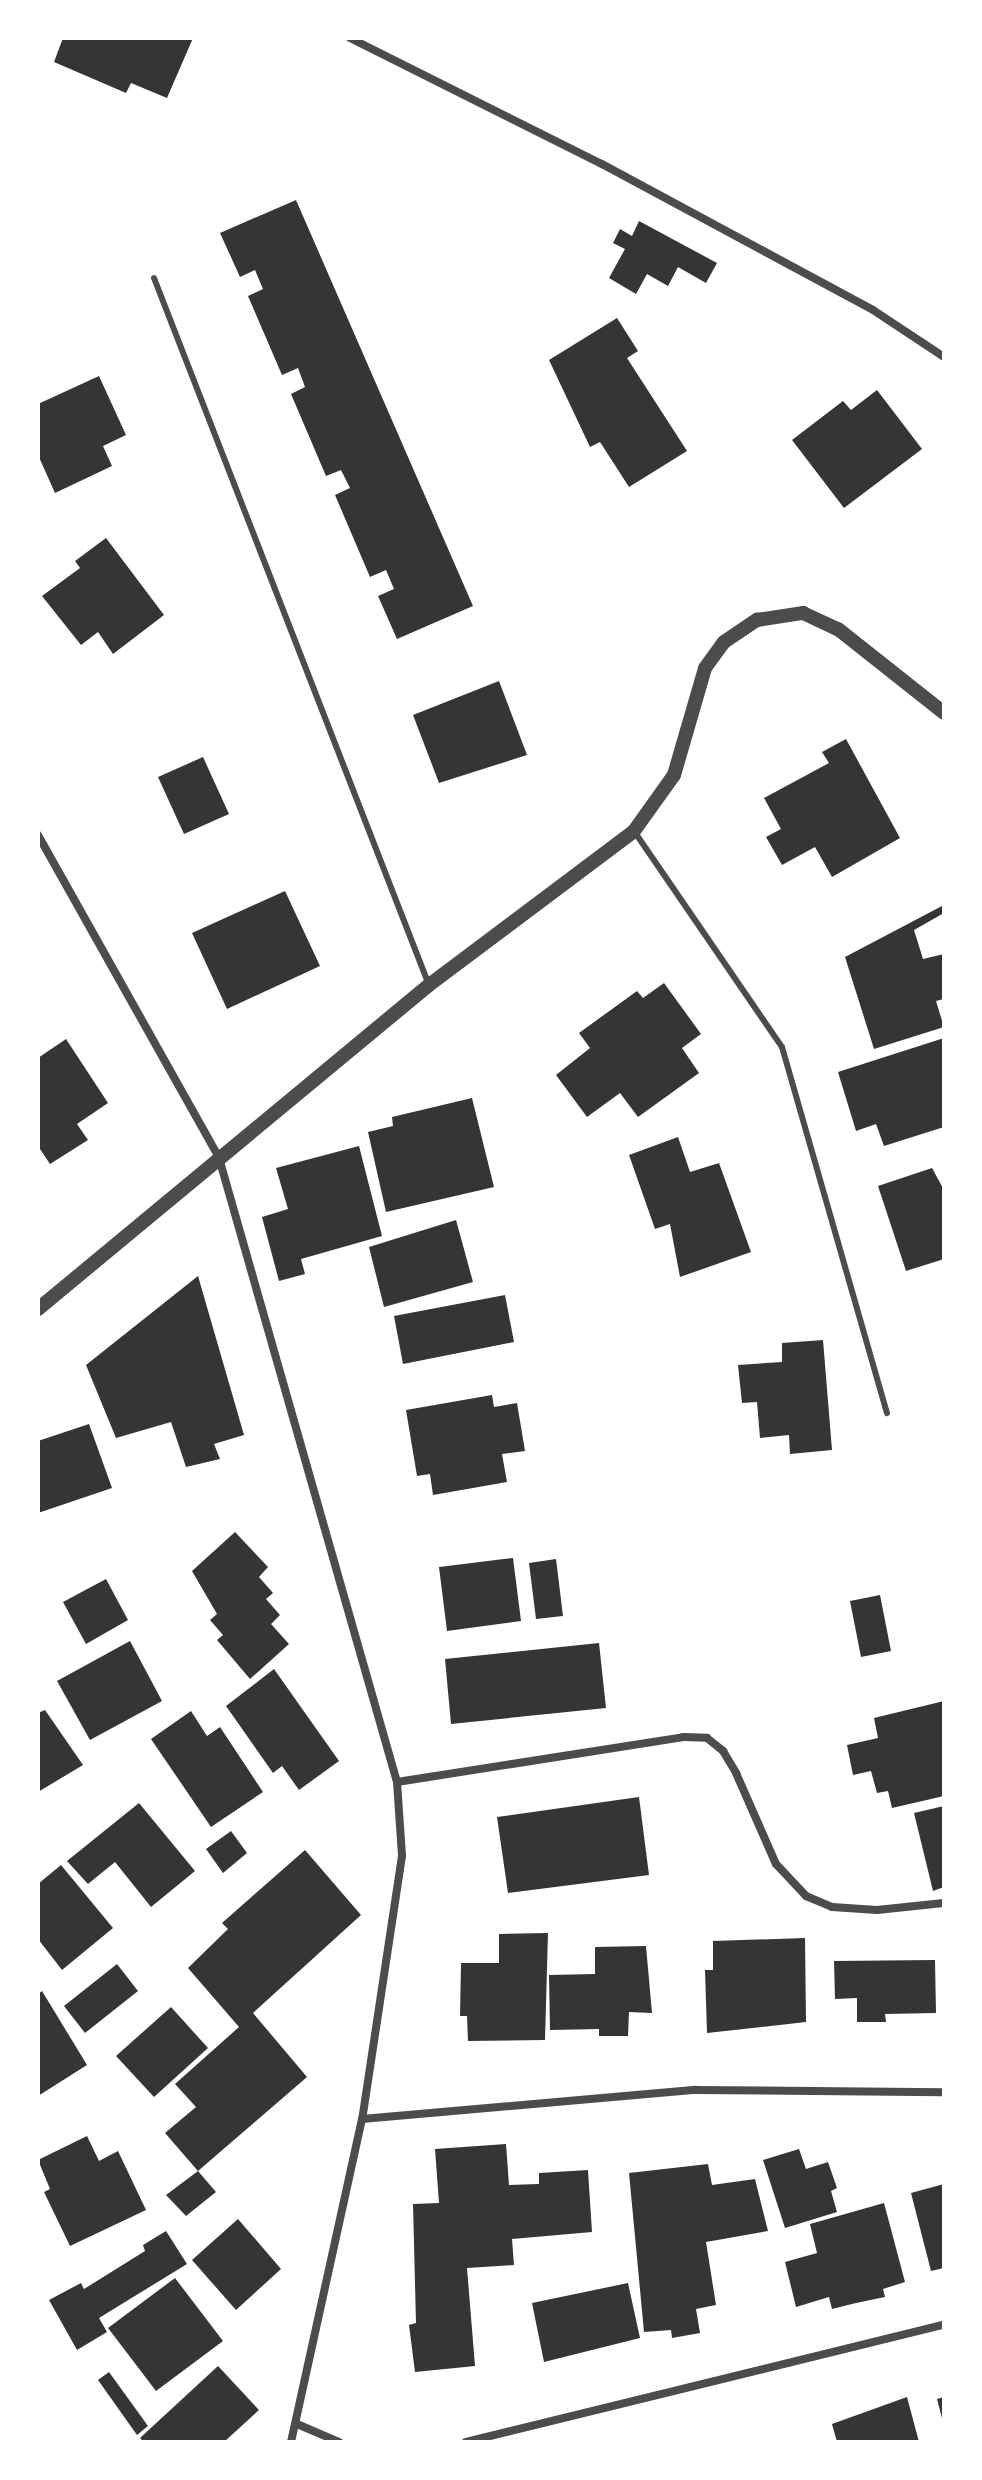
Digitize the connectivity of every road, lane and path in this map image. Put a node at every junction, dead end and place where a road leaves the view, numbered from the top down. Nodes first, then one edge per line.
1 (350, 38) edge
2 (154, 278) dead end
3 (944, 357) edge
4 (944, 713) edge
5 (634, 831) junction
6 (38, 835) edge
7 (429, 985) junction
8 (219, 1158) junction
9 (38, 1309) edge
10 (887, 1413) dead end
11 (397, 1782) junction
12 (944, 1903) edge
13 (944, 2092) edge
14 (362, 2119) junction
15 (944, 2325) edge
16 (297, 2424) junction
17 (291, 2442) edge
18 (339, 2442) edge
19 (466, 2442) edge

1 - 3 street
2 - 7 lane
4 - 5 street
5 - 7 street
5 - 10 lane
6 - 8 street
7 - 8 street
8 - 9 street
8 - 11 street
11 - 12 street
11 - 14 street
13 - 14 street
14 - 16 street
15 - 19 street
16 - 17 street
16 - 18 street

